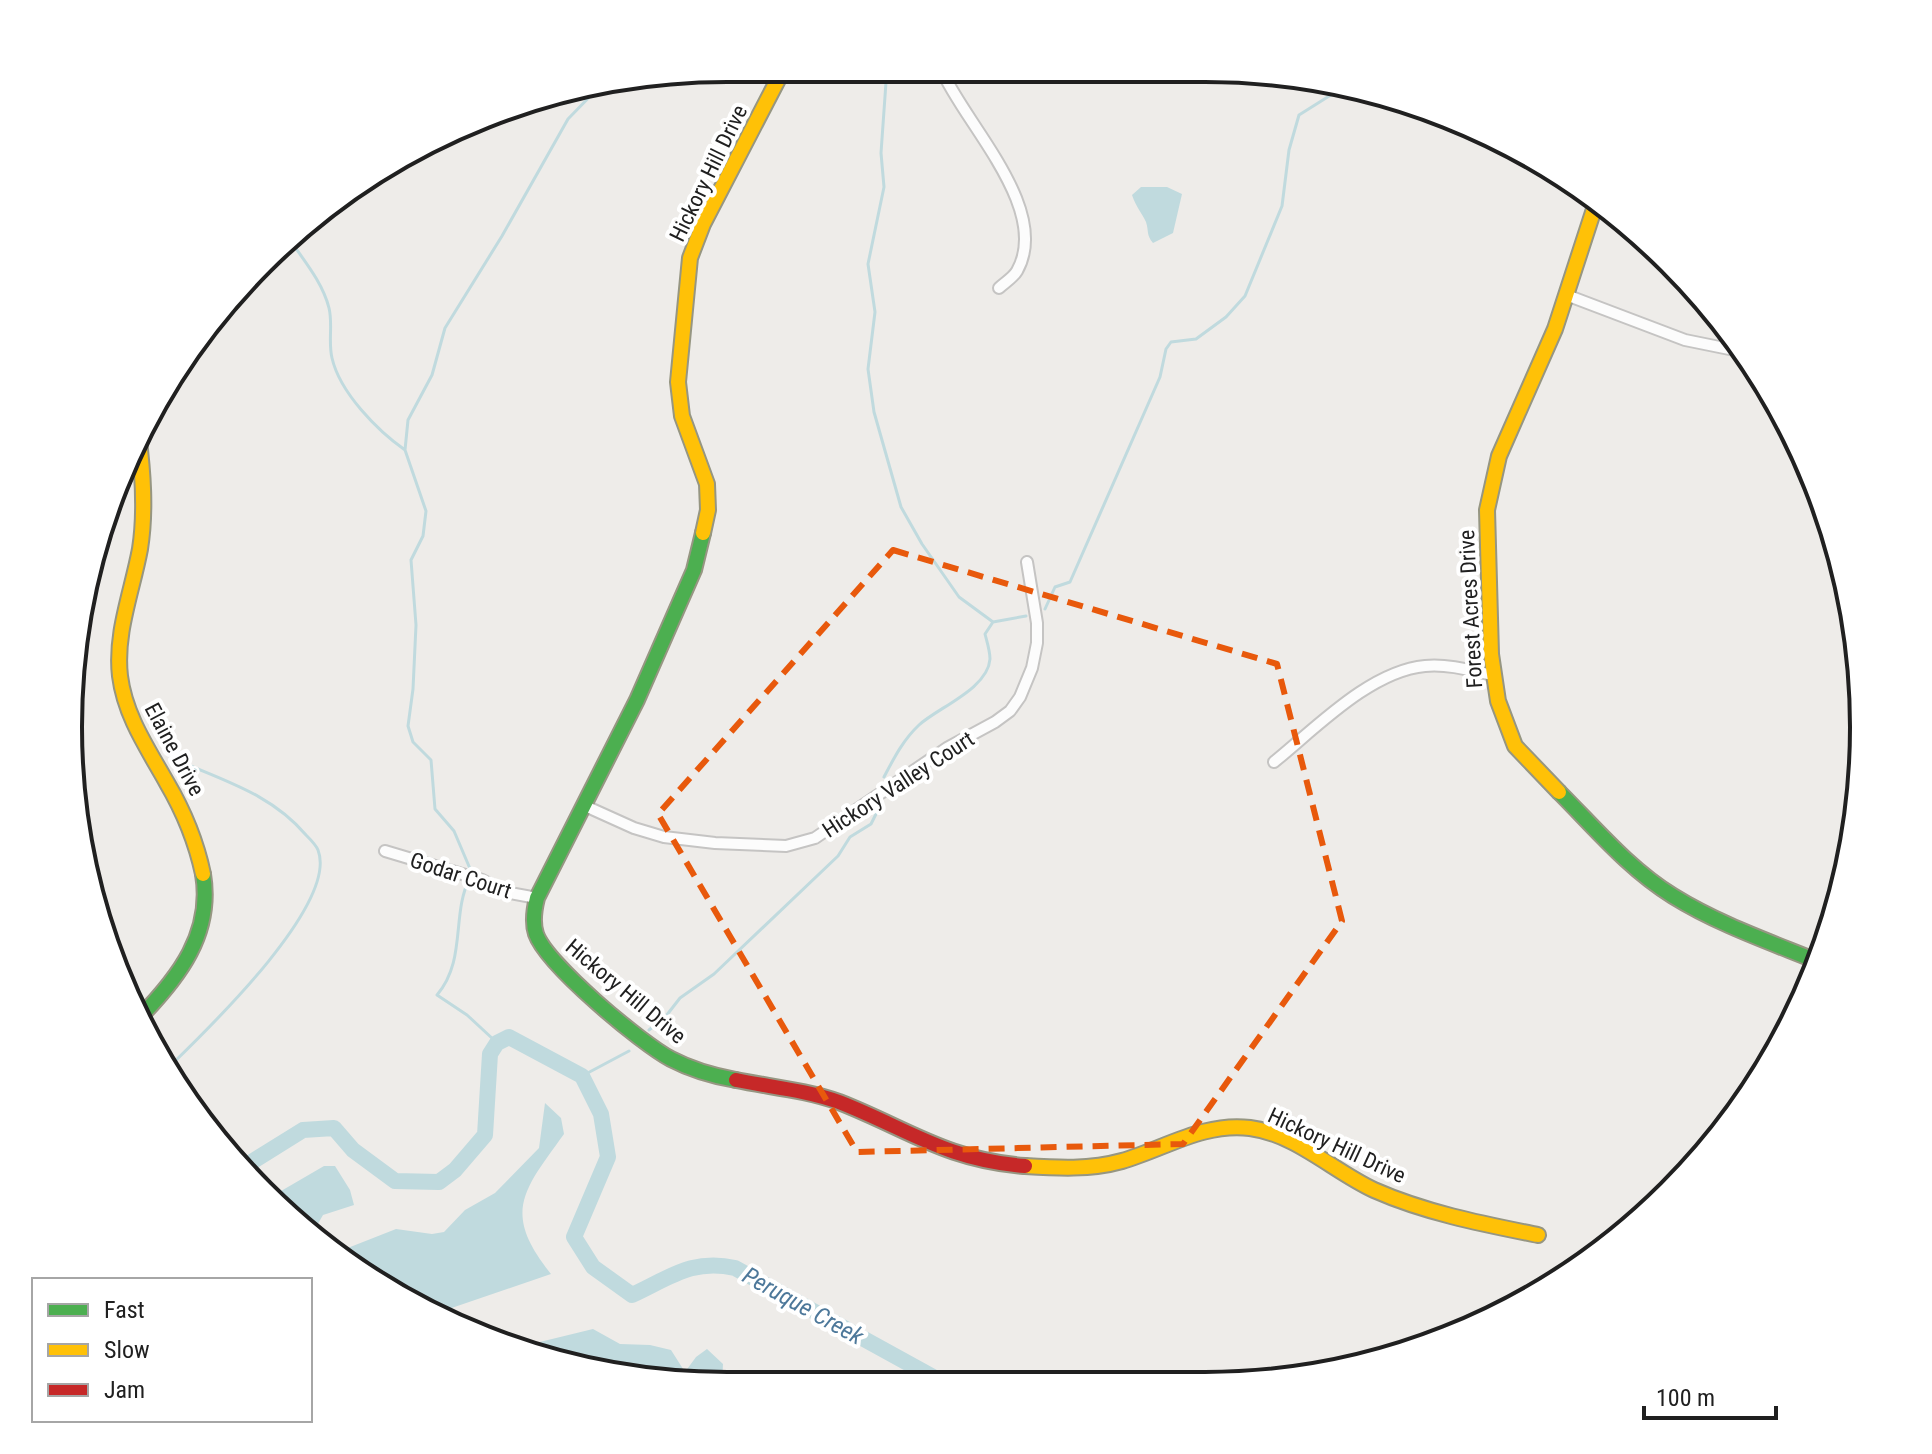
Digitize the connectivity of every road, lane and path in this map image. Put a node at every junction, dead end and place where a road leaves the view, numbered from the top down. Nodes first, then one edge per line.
1 (777, 82) edge
2 (948, 82) edge
3 (1593, 212) edge
4 (999, 288) dead end
5 (1569, 296) junction
6 (1727, 349) edge
7 (141, 460) edge
8 (1027, 562) dead end
9 (1493, 675) junction
10 (1274, 762) dead end
11 (583, 805) junction
12 (385, 851) dead end
13 (537, 898) junction
14 (1807, 957) edge
15 (147, 1008) edge
16 (1538, 1235) dead end

1 - 11 street, Hickory Hill Drive
2 - 4 street
3 - 5 street, Forest Acres Drive
5 - 6 street
5 - 9 street, Forest Acres Drive
7 - 15 street, Elaine Drive
8 - 11 street, Hickory Valley Court
9 - 10 street
9 - 14 street, Forest Acres Drive
11 - 13 street, Hickory Hill Drive
12 - 13 street, Godar Court
13 - 16 street, Hickory Hill Drive

